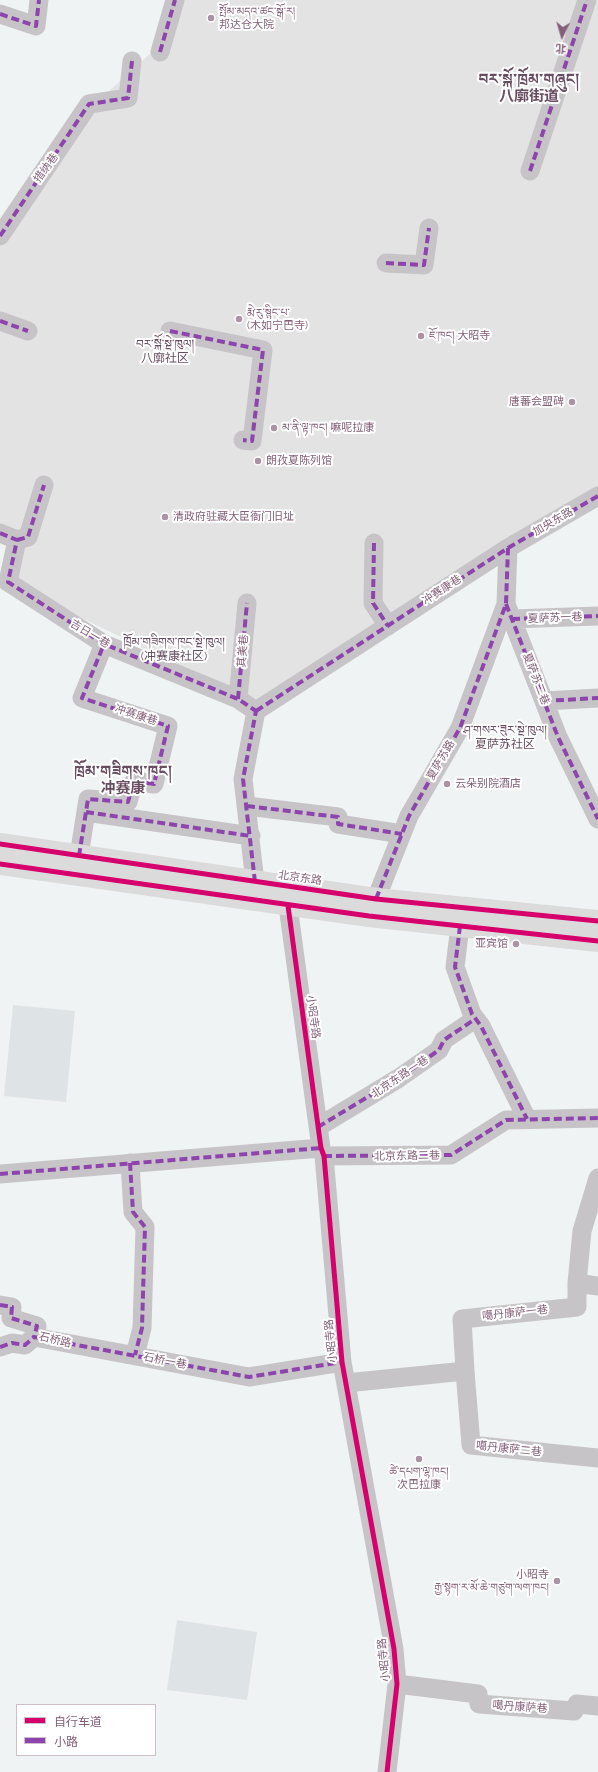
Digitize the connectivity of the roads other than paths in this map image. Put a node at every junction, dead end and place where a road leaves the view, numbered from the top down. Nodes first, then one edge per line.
1 (39, 0) edge
2 (175, 0) edge
3 (587, 0) edge
4 (0, 14) edge
5 (160, 52) dead end
6 (132, 61) dead end
7 (91, 106) dead end
8 (530, 171) dead end
9 (429, 228) dead end
10 (0, 230) edge
11 (0, 236) edge
12 (386, 263) dead end
13 (0, 321) edge
14 (28, 331) dead end
15 (170, 331) dead end
16 (243, 440) dead end
17 (44, 485) dead end
18 (598, 496) edge
19 (0, 533) edge
20 (18, 540) junction
21 (374, 543) dead end
22 (508, 548) junction
23 (247, 603) dead end
24 (509, 612) junction
25 (598, 616) edge
26 (388, 626) junction
27 (104, 644) junction
28 (598, 698) edge
29 (238, 699) junction
30 (544, 701) junction
31 (256, 711) junction
32 (247, 806) junction
33 (86, 812) junction
34 (598, 819) edge
35 (402, 834) junction
36 (251, 836) junction
37 (0, 844) edge
38 (79, 856) junction
39 (0, 864) edge
40 (255, 882) junction
41 (376, 899) junction
42 (288, 906) junction
43 (598, 921) edge
44 (460, 926) junction
45 (598, 941) edge
46 (475, 1019) junction
47 (598, 1118) edge
48 (527, 1119) junction
49 (318, 1128) junction
50 (322, 1152) junction
51 (130, 1163) junction
52 (0, 1174) edge
53 (598, 1178) edge
54 (577, 1284) junction
55 (598, 1286) edge
56 (0, 1305) edge
57 (34, 1337) junction
58 (0, 1347) edge
59 (134, 1355) junction
60 (342, 1362) junction
61 (465, 1371) junction
62 (346, 1383) junction
63 (598, 1458) edge
64 (397, 1684) junction
65 (598, 1706) edge
66 (387, 1772) edge

1 - 4 street
2 - 5 street
3 - 8 street
6 - 11 street
7 - 10 street, 措纳巷
9 - 12 street
13 - 14 street
15 - 16 street
17 - 20 street
18 - 22 street, 加央东路
19 - 20 street
20 - 27 street, 吉日一巷
21 - 26 street
22 - 24 street, 夏萨苏路
22 - 26 street, 冲赛康巷
23 - 29 street, 其美巷
24 - 25 street, 夏萨苏一巷
24 - 30 street, 夏萨苏二巷
24 - 35 street, 夏萨苏路
26 - 31 street, 冲赛康巷
27 - 29 street, 吉日一巷
27 - 33 street, 冲赛康巷
28 - 30 street
29 - 31 street, 吉日一巷
30 - 34 street, 夏萨苏二巷
31 - 32 street
32 - 35 street
32 - 36 street
33 - 36 street
33 - 38 street, 冲赛康巷
35 - 41 street, 夏萨苏路
36 - 40 street
37 - 38 main road, 北京东路
38 - 40 main road, 北京东路
39 - 42 main road
40 - 41 main road, 北京东路
41 - 43 main road, 北京东路
42 - 44 main road
42 - 49 street, 小昭寺路
44 - 45 main road
44 - 46 street
46 - 48 street
46 - 49 street, 北京东路一巷
47 - 48 street, 北京东路二巷
48 - 50 street, 北京东路二巷
49 - 50 street, 小昭寺路
50 - 51 street
50 - 60 street, 小昭寺路
51 - 52 street
51 - 59 street, 石桥一巷
53 - 54 street
54 - 55 street
54 - 61 street, 噶丹康萨一巷
56 - 57 street, 石桥路
57 - 58 street
57 - 59 street, 石桥路
59 - 60 street, 石桥一巷
60 - 62 street, 小昭寺路
61 - 62 street
61 - 63 street, 噶丹康萨二巷
62 - 64 street, 小昭寺路
64 - 65 street, 噶丹康萨巷
64 - 66 street, 小昭寺路

